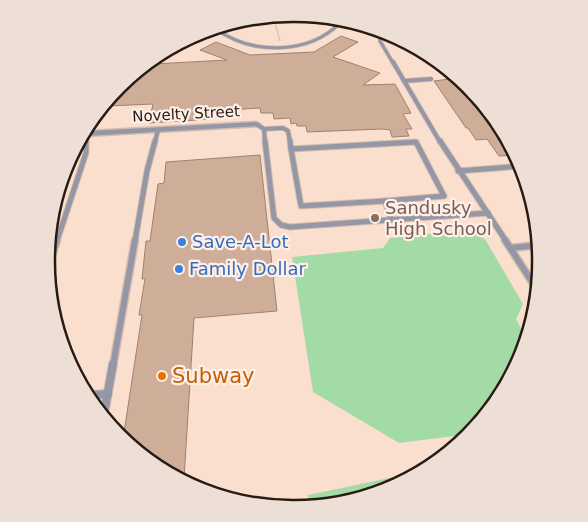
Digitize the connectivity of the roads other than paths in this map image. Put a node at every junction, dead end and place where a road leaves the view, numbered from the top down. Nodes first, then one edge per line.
1 (337, 27) edge
2 (223, 33) edge
3 (380, 39) edge
4 (431, 79) dead end
5 (404, 81) junction
6 (260, 127) junction
7 (158, 130) junction
8 (92, 135) edge
9 (87, 143) edge
10 (291, 149) junction
11 (513, 167) edge
12 (458, 171) junction
13 (384, 201) junction
14 (488, 213) junction
15 (391, 219) junction
16 (56, 242) edge
17 (532, 246) edge
18 (511, 248) junction
19 (531, 281) edge
20 (108, 394) junction
21 (97, 395) edge
22 (105, 407) edge

1 - 2 lane
3 - 5 lane
4 - 5 lane
5 - 12 lane
6 - 7 street, Novelty Street
6 - 10 lane
6 - 15 lane
7 - 8 street, Novelty Street
7 - 20 lane
9 - 16 lane
10 - 13 lane
10 - 13 lane
11 - 12 lane
12 - 14 lane
13 - 15 lane
14 - 15 lane
14 - 18 lane
17 - 18 lane
18 - 19 lane
20 - 21 lane
20 - 22 lane

